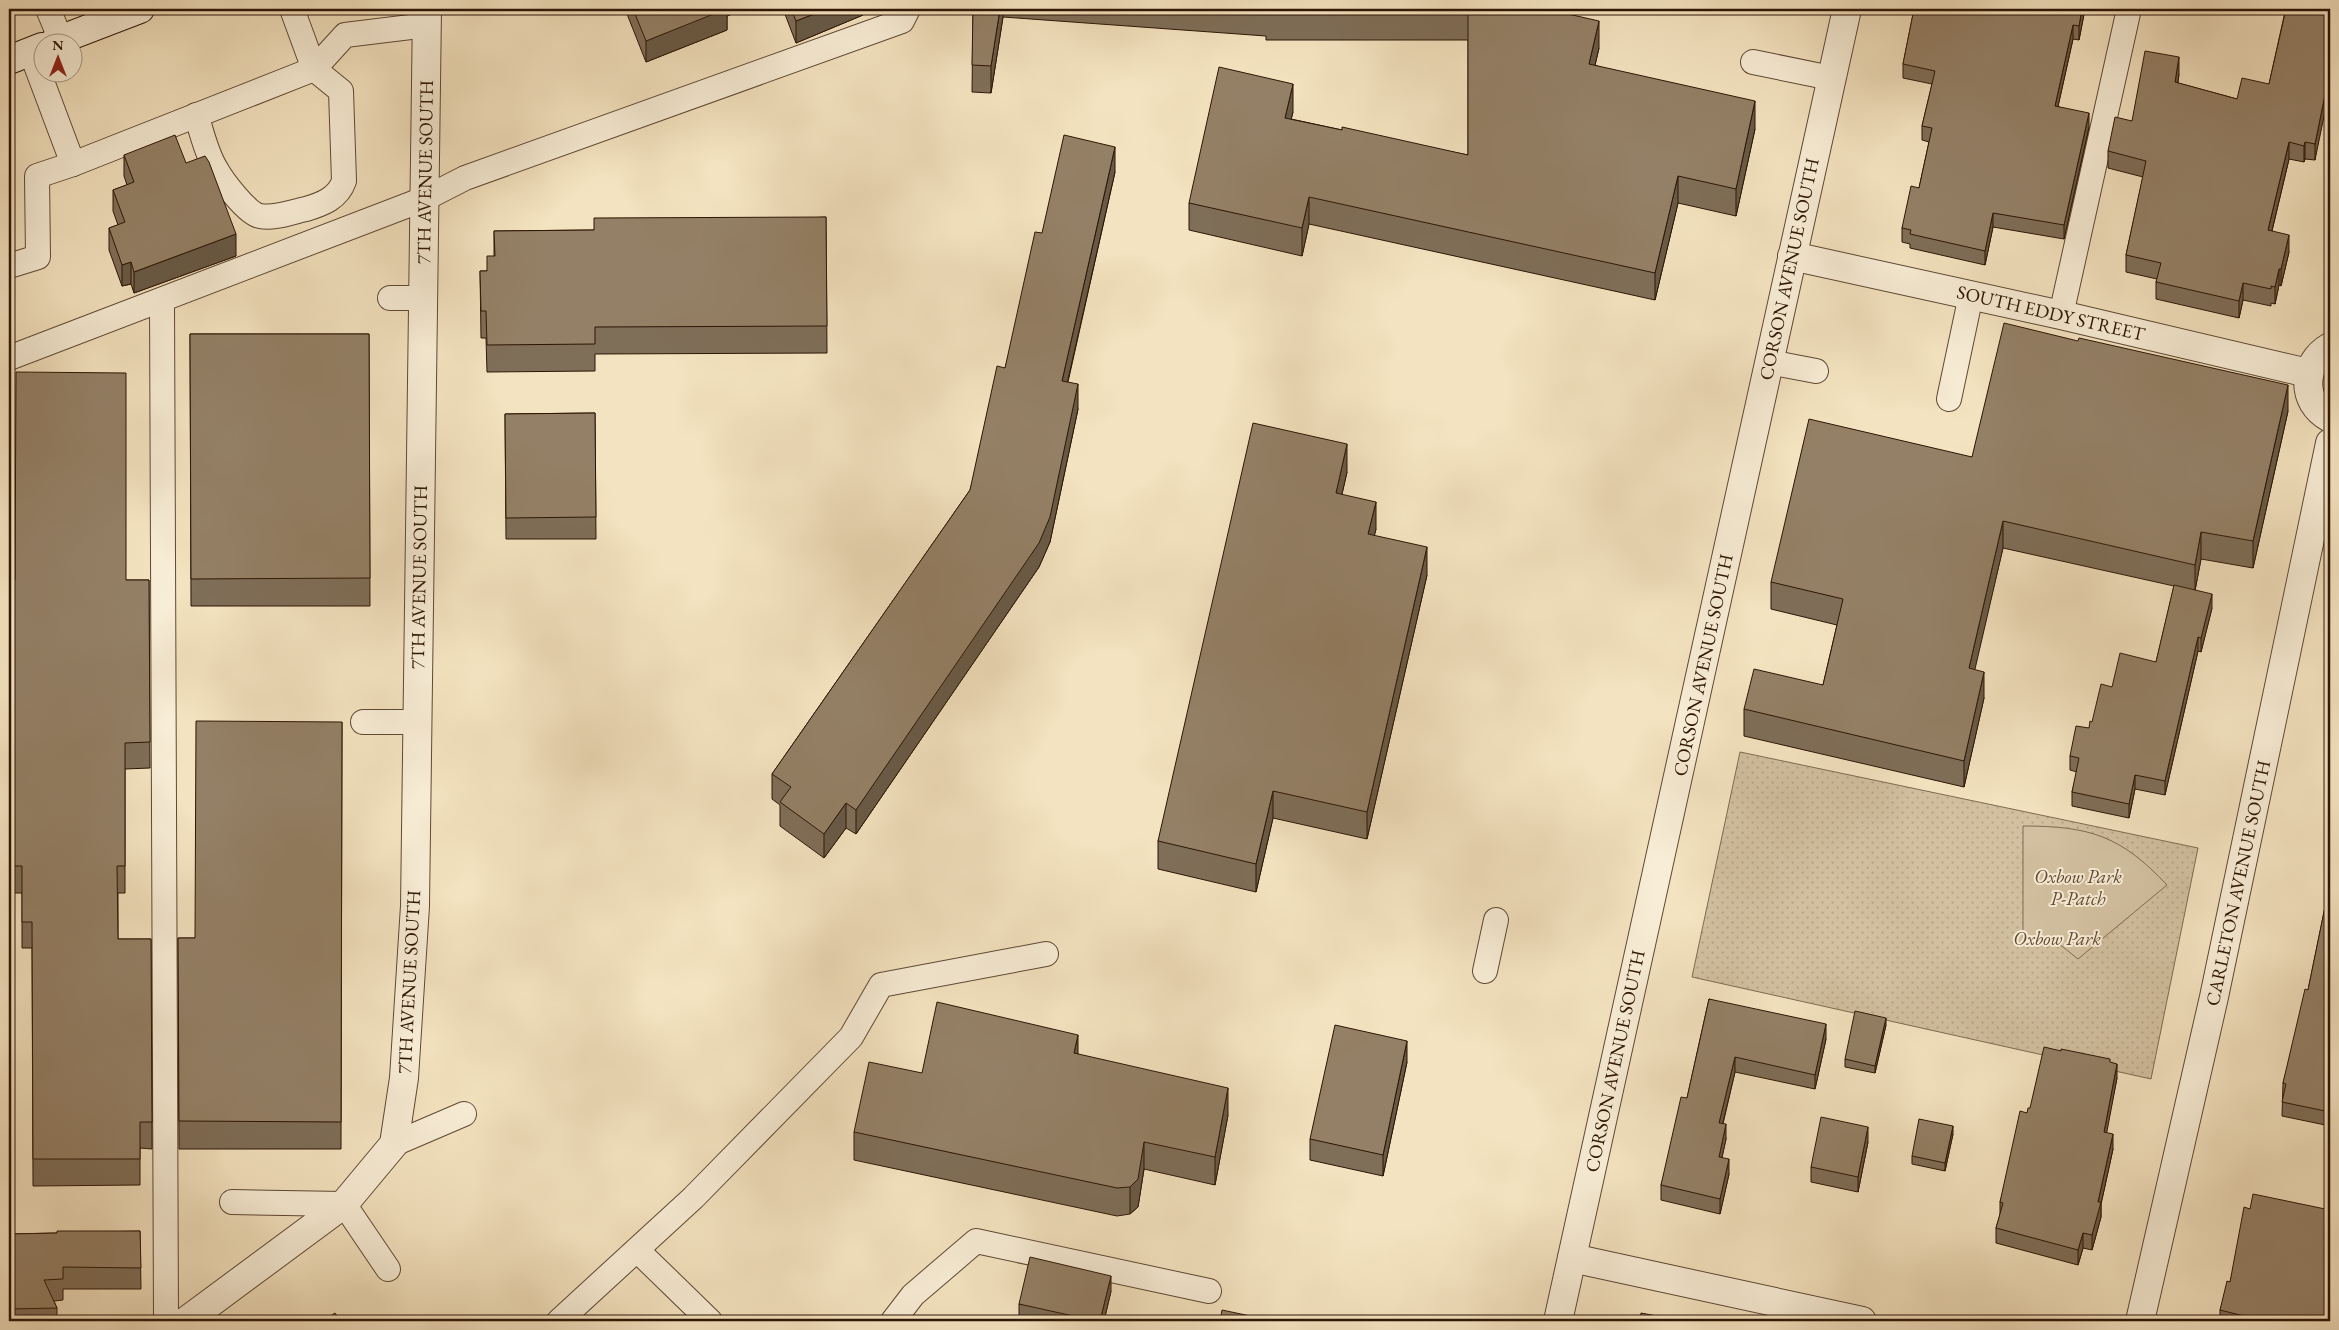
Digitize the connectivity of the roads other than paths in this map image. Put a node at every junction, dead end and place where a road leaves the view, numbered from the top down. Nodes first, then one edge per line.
1 (48, 9) edge
2 (140, 9) edge
3 (292, 9) edge
4 (908, 9) edge
5 (1847, 9) edge
6 (2128, 9) edge
7 (427, 17) edge
8 (43, 32) edge
9 (80, 32) edge
10 (1753, 62) dead end
11 (314, 69) junction
12 (1831, 78) junction
13 (49, 82) edge
14 (196, 115) junction
15 (72, 164) junction
16 (424, 199) junction
17 (1792, 256) junction
18 (9, 266) edge
19 (1971, 295) junction
20 (390, 298) dead end
21 (423, 298) junction
22 (162, 300) junction
23 (2061, 315) junction
24 (2330, 347) edge
25 (9, 358) edge
26 (1769, 362) junction
27 (1816, 371) dead end
28 (2308, 373) junction
29 (1949, 399) dead end
30 (2330, 418) edge
31 (2330, 443) edge
32 (363, 722) dead end
33 (417, 722) junction
34 (1496, 920) dead end
35 (1046, 954) dead end
36 (1485, 971) dead end
37 (464, 1114) dead end
38 (394, 1144) junction
39 (232, 1202) dead end
40 (344, 1204) junction
41 (637, 1250) junction
42 (1572, 1258) junction
43 (388, 1269) dead end
44 (1209, 1291) dead end
45 (166, 1321) edge
46 (186, 1321) edge
47 (559, 1321) edge
48 (710, 1321) edge
49 (893, 1321) edge
50 (1558, 1321) edge
51 (1856, 1321) edge
52 (2140, 1321) edge

1 - 8 lane
2 - 9 street
3 - 11 lane
4 - 16 lane
5 - 12 street, CORSON AVENUE SOUTH
6 - 23 lane
7 - 11 lane
7 - 16 street, 7TH AVENUE SOUTH
10 - 12 lane
11 - 14 lane
11 - 14 lane
12 - 17 street, CORSON AVENUE SOUTH
13 - 15 lane
14 - 15 lane
15 - 18 lane
16 - 21 street, 7TH AVENUE SOUTH
16 - 22 lane
17 - 19 street, SOUTH EDDY STREET
17 - 26 street, CORSON AVENUE SOUTH
19 - 23 street, SOUTH EDDY STREET
19 - 29 lane
20 - 21 lane
21 - 33 street, 7TH AVENUE SOUTH
22 - 25 lane
22 - 45 lane
23 - 28 street, SOUTH EDDY STREET
24 - 28 street
26 - 27 lane
26 - 42 street, CORSON AVENUE SOUTH
28 - 30 street
31 - 52 street, CARLETON AVENUE SOUTH
32 - 33 lane
33 - 38 street, 7TH AVENUE SOUTH
34 - 36 lane
35 - 41 lane
37 - 38 lane
38 - 40 street
39 - 40 lane
40 - 43 lane
40 - 46 street
41 - 47 lane
41 - 48 lane
42 - 50 street, CORSON AVENUE SOUTH
42 - 51 street
44 - 49 lane

